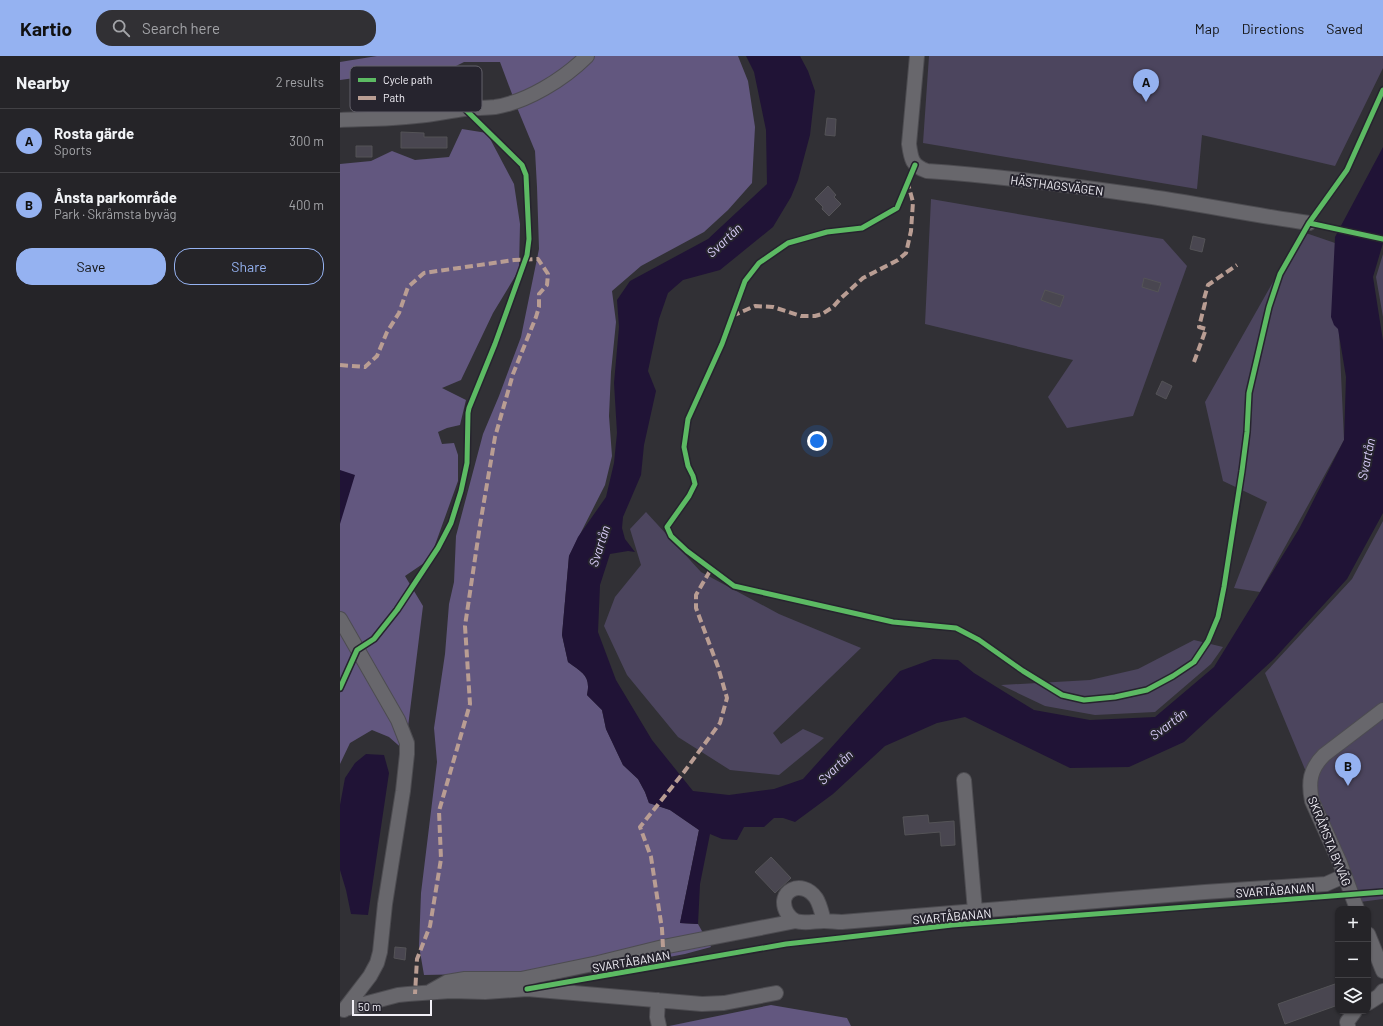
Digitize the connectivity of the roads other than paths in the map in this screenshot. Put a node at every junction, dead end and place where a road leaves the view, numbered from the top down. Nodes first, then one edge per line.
1 (587, 56) edge
2 (917, 56) edge
3 (482, 108) edge
4 (445, 112) edge
5 (340, 120) edge
6 (1309, 223) dead end
7 (340, 619) edge
8 (1383, 710) edge
9 (964, 780) dead end
10 (1344, 876) junction
11 (1356, 906) edge
12 (976, 911) junction
13 (796, 921) junction
14 (824, 921) junction
15 (1371, 941) edge
16 (1383, 971) edge
17 (1383, 991) edge
18 (427, 993) junction
19 (776, 993) dead end
20 (658, 1000) junction
21 (1371, 1001) edge
22 (342, 1012) edge
23 (1353, 1014) edge
24 (659, 1026) edge
25 (1348, 1026) edge

1 - 3 street
2 - 6 street, HÄSTHAGSVÄGEN
4 - 5 street
7 - 22 street
8 - 10 street, SKRÅMSTA BYVÄG
9 - 12 street
10 - 11 street, SKRÅMSTA BYVÄG
10 - 12 street
12 - 14 street
13 - 14 street
13 - 14 street
13 - 18 street
15 - 16 street
17 - 21 street
18 - 20 street
18 - 22 street
19 - 20 street
20 - 24 street
23 - 25 street

